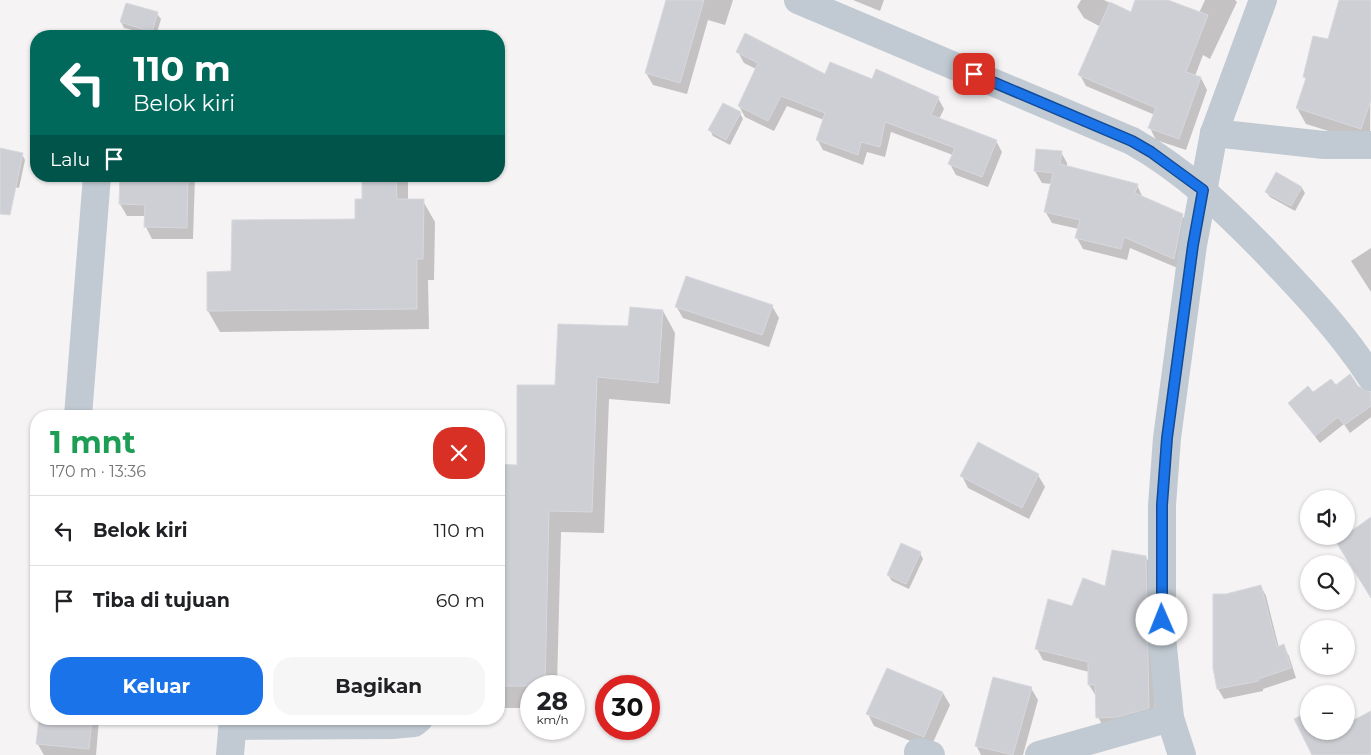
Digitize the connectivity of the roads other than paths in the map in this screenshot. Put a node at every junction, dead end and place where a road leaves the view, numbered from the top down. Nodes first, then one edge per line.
1 (798, 0) edge
2 (1263, 0) edge
3 (1214, 134) junction
4 (1371, 145) edge
5 (97, 182) edge
6 (1203, 190) junction
7 (1371, 377) edge
8 (78, 410) edge
9 (1170, 718) junction
10 (233, 725) edge
11 (230, 755) edge
12 (1039, 755) edge
13 (1182, 755) edge

1 - 6 street
2 - 3 street
3 - 4 street
3 - 6 street
5 - 8 street
6 - 7 street
6 - 9 street
9 - 12 street
9 - 13 street
10 - 11 street

